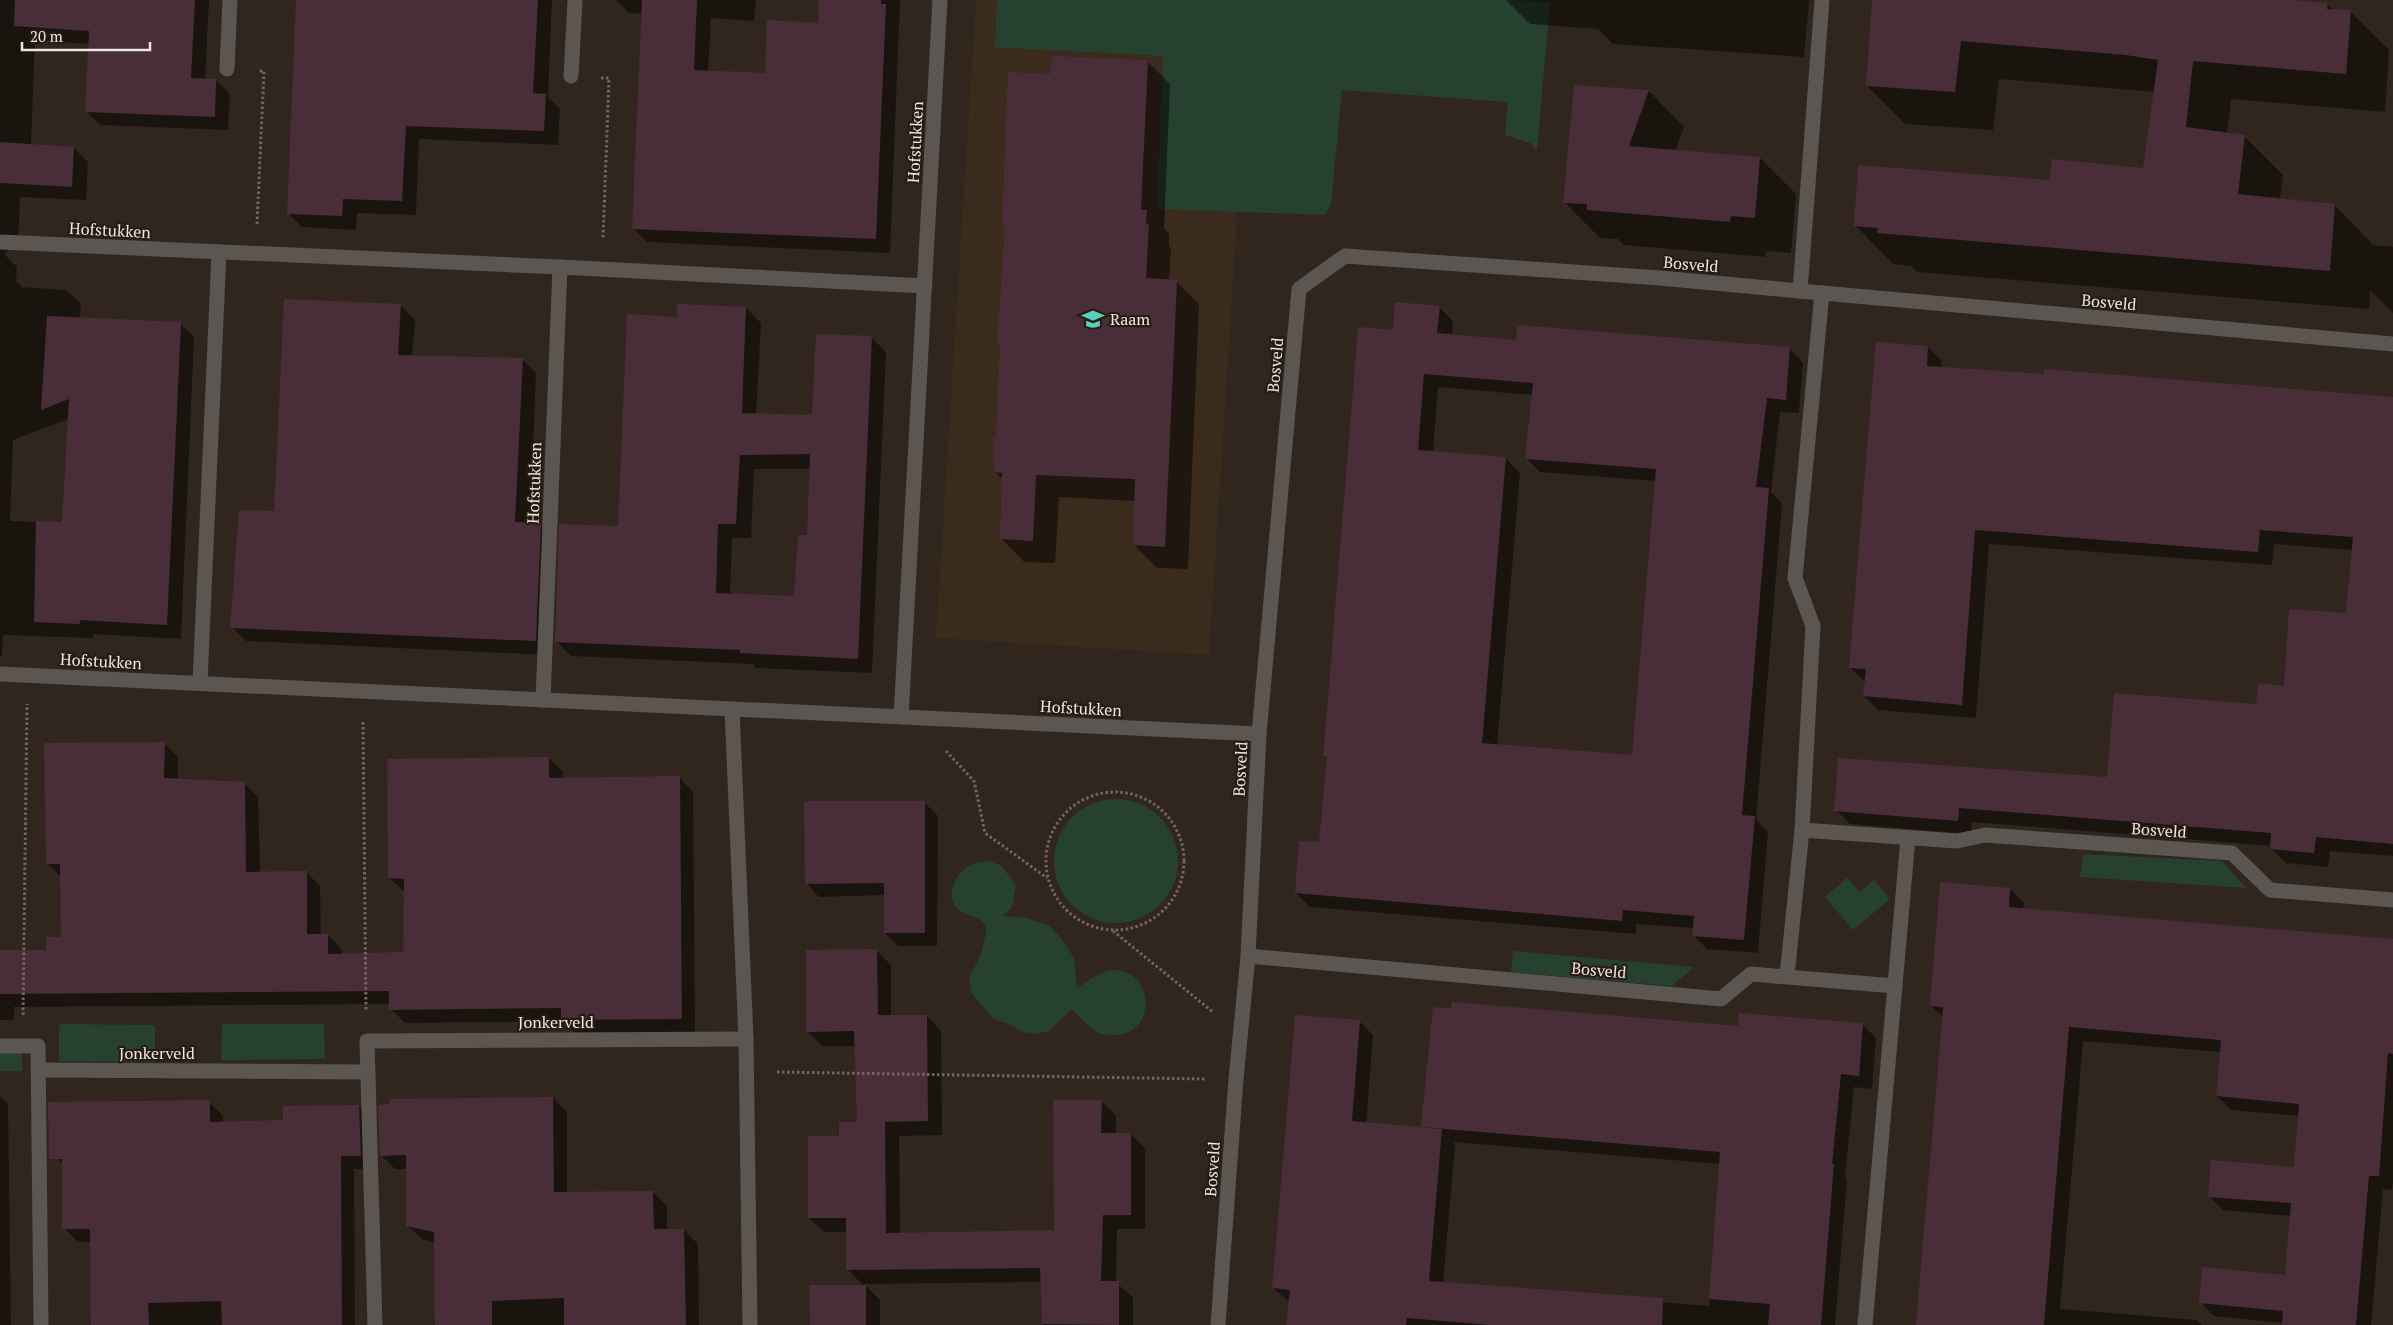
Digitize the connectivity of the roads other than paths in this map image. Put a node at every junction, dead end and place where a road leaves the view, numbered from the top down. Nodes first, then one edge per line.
1 (230, 0) edge
2 (575, 0) edge
3 (940, 0) edge
4 (1822, 0) edge
5 (227, 69) road end
6 (571, 76) road end
7 (0, 242) edge
8 (219, 252) junction
9 (560, 267) junction
10 (925, 286) junction
11 (1800, 291) junction
12 (1822, 293) junction
13 (2393, 344) edge
14 (0, 674) edge
15 (200, 683) junction
16 (543, 700) junction
17 (732, 709) junction
18 (908, 717) junction
19 (1259, 734) junction
20 (1802, 830) junction
21 (1908, 838) junction
22 (2393, 900) edge
23 (1248, 956) junction
24 (1788, 976) junction
25 (1895, 986) junction
26 (746, 1039) junction
27 (0, 1046) edge
28 (38, 1070) junction
29 (367, 1072) junction
30 (41, 1325) edge
31 (374, 1325) edge
32 (750, 1325) edge
33 (1218, 1325) edge
34 (1865, 1325) edge

1 - 5 street
2 - 6 street
3 - 10 street, Hofstukken
4 - 11 street
7 - 8 street, Hofstukken
8 - 9 street, Hofstukken
8 - 15 street
9 - 10 street, Hofstukken
9 - 16 street, Hofstukken
10 - 18 street, Hofstukken
11 - 12 street, Bosveld
11 - 19 street, Bosveld
12 - 13 street, Bosveld
12 - 20 street
14 - 15 street, Hofstukken
15 - 16 street, Hofstukken
16 - 17 street, Hofstukken
17 - 18 street, Hofstukken
17 - 26 street
18 - 19 street, Hofstukken
19 - 23 street, Bosveld
20 - 21 street, Bosveld
20 - 24 street
21 - 22 street, Bosveld
21 - 25 street
23 - 24 street, Bosveld
23 - 33 street, Bosveld
24 - 25 street, Bosveld
25 - 34 street
26 - 29 street, Jonkerveld
26 - 32 street
27 - 28 street
28 - 29 street, Jonkerveld
28 - 30 street
29 - 31 street

